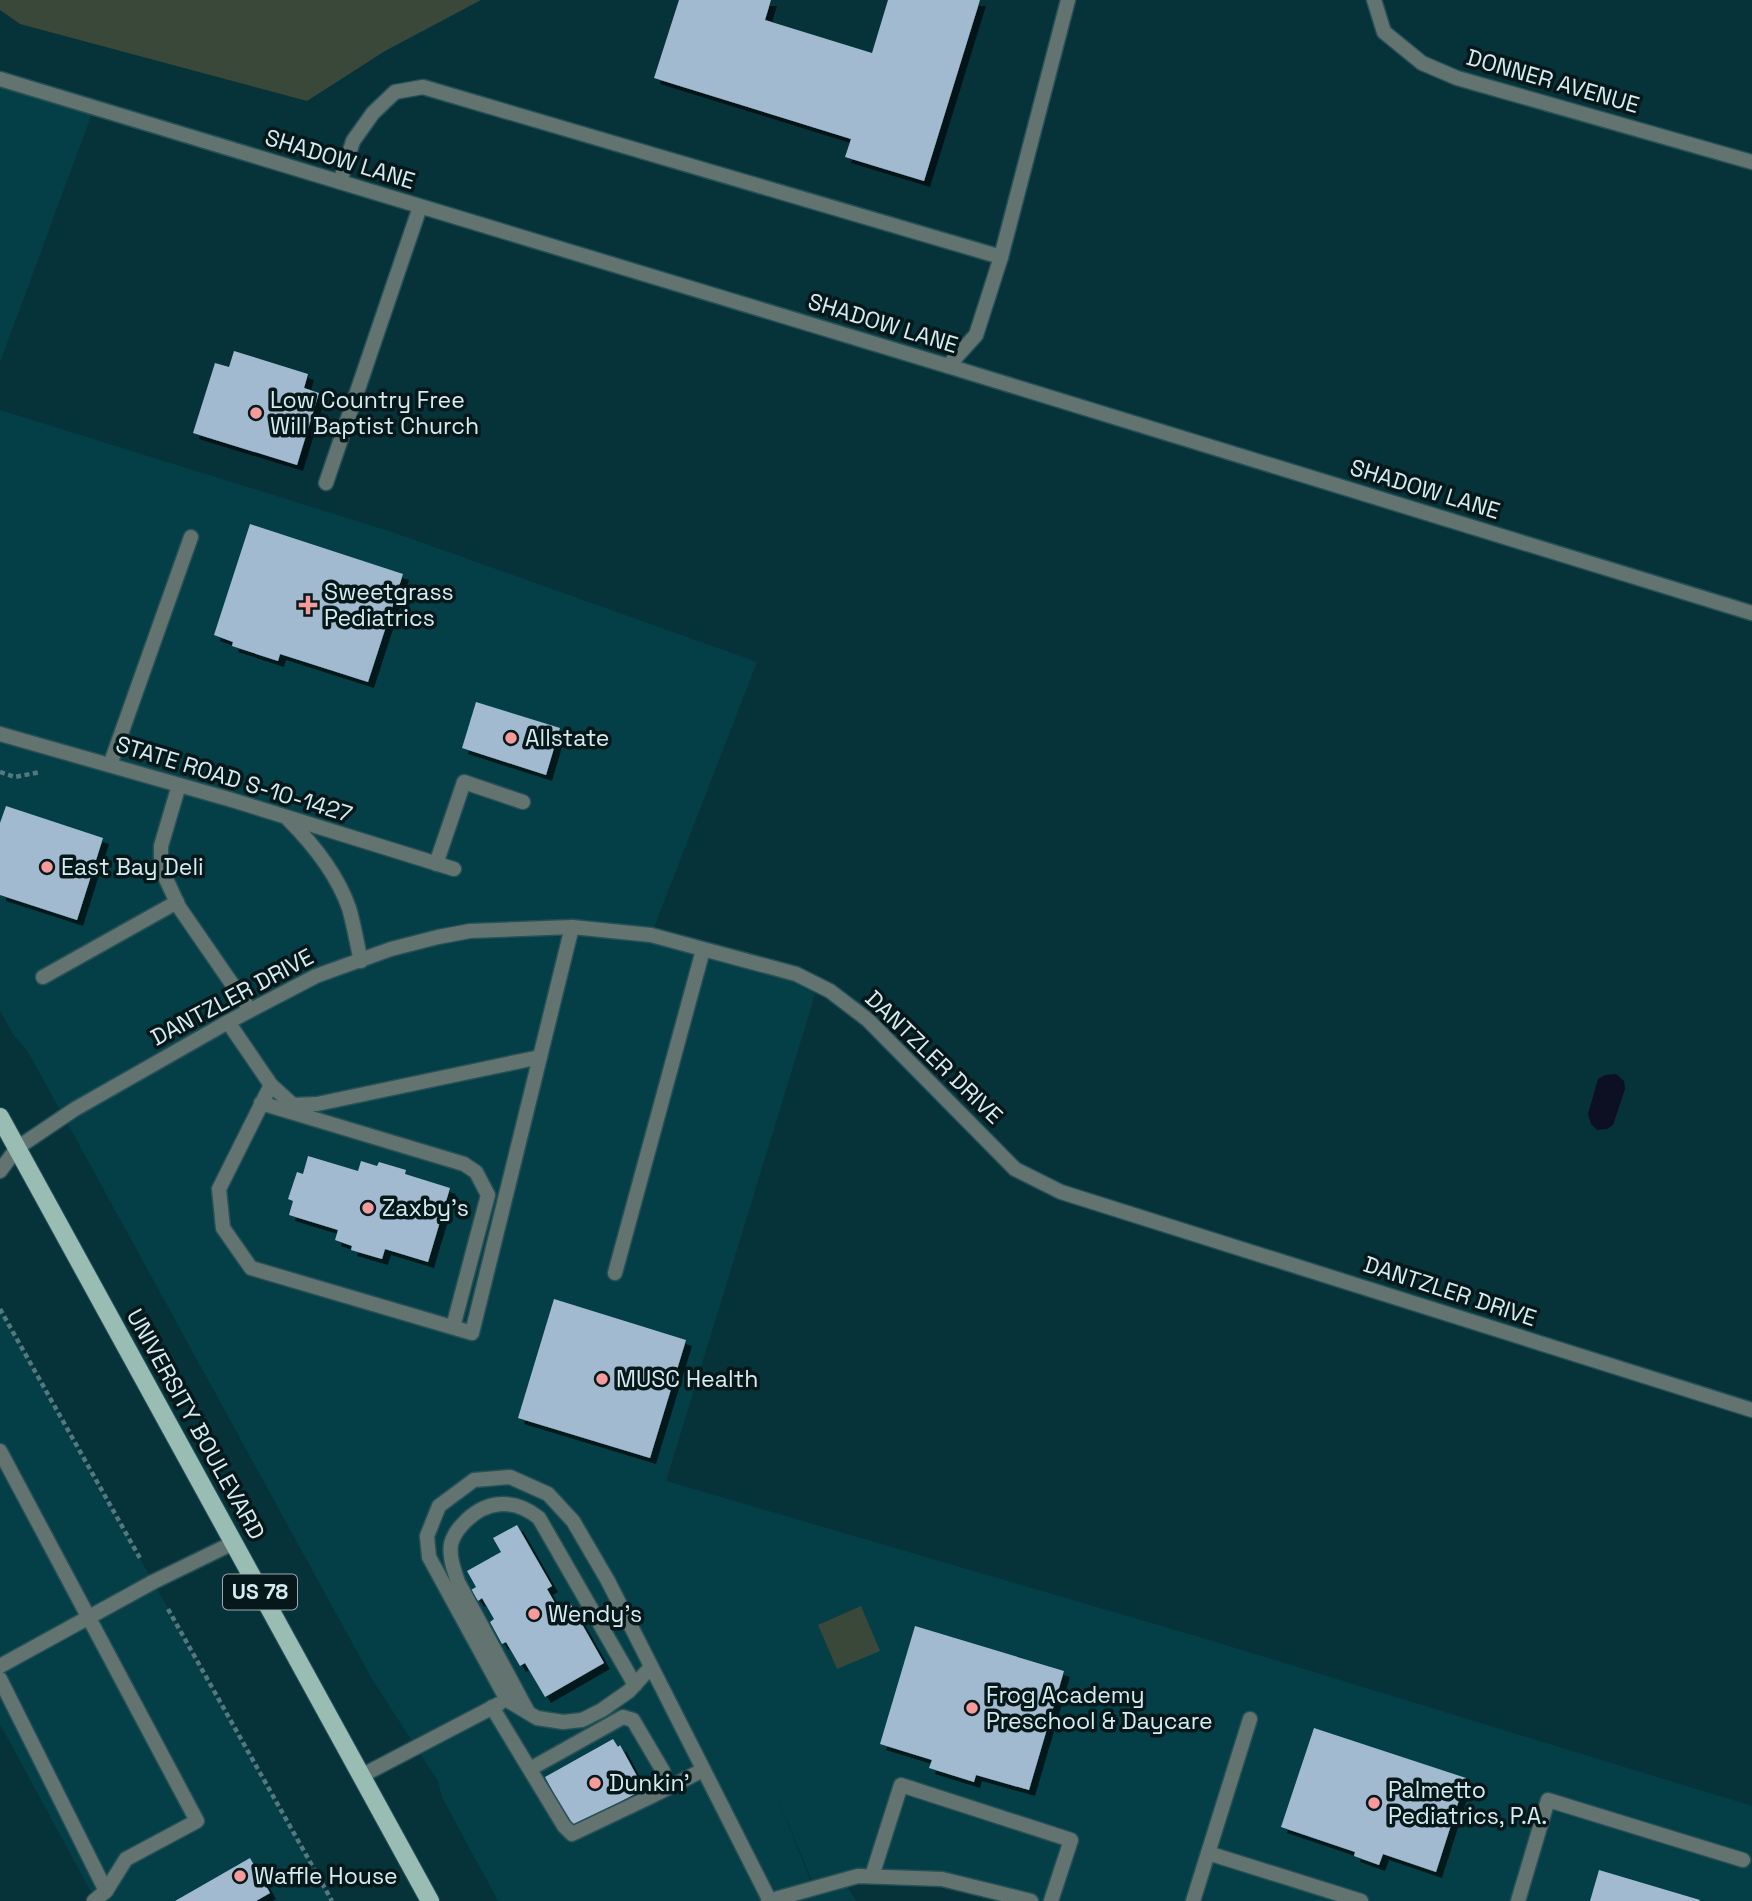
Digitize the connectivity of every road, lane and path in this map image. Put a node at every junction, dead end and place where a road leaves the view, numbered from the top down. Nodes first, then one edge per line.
1 (1068, 0) edge
2 (1374, 0) edge
3 (0, 79) edge
4 (1752, 162) edge
5 (340, 182) junction
6 (420, 207) junction
7 (1001, 257) junction
8 (948, 366) junction
9 (326, 483) dead end
10 (191, 537) dead end
11 (1752, 613) edge
12 (0, 734) edge
13 (110, 765) junction
14 (178, 785) junction
15 (523, 802) dead end
16 (285, 817) junction
17 (436, 864) junction
18 (454, 869) dead end
19 (177, 902) junction
20 (572, 927) junction
21 (703, 950) junction
22 (361, 961) junction
23 (43, 977) dead end
24 (250, 1010) junction
25 (228, 1022) junction
26 (540, 1057) junction
27 (271, 1085) junction
28 (261, 1104) junction
29 (0, 1117) edge
30 (9, 1148) edge
31 (0, 1171) edge
32 (615, 1273) dead end
33 (0, 1309) edge
34 (453, 1327) junction
35 (1752, 1410) edge
36 (0, 1451) edge
37 (233, 1543) junction
38 (143, 1564) dead end
39 (168, 1609) dead end
40 (88, 1618) junction
41 (0, 1666) edge
42 (651, 1667) junction
43 (0, 1679) edge
44 (635, 1685) junction
45 (507, 1700) junction
46 (492, 1707) junction
47 (528, 1713) junction
48 (1250, 1719) dead end
49 (530, 1769) junction
50 (703, 1770) junction
51 (361, 1776) junction
52 (654, 1796) junction
53 (1208, 1853) junction
54 (1743, 1860) dead end
55 (872, 1876) junction
56 (100, 1896) edge
57 (331, 1901) edge
58 (430, 1901) edge
59 (769, 1901) edge
60 (1031, 1901) edge
61 (1051, 1901) edge
62 (1193, 1901) edge
63 (1361, 1901) edge
64 (1518, 1901) edge

1 - 7 street
2 - 4 street, DONNER AVENUE
3 - 5 street, SHADOW LANE
5 - 6 street, SHADOW LANE
5 - 7 street
6 - 8 street, SHADOW LANE
6 - 9 street
7 - 8 street
8 - 11 street, SHADOW LANE
10 - 13 street
12 - 13 street, STATE ROAD S-10-1427
13 - 14 street, STATE ROAD S-10-1427
14 - 16 street, STATE ROAD S-10-1427
14 - 19 street
15 - 17 street
16 - 17 street, STATE ROAD S-10-1427
16 - 22 street
17 - 18 street, STATE ROAD S-10-1427
19 - 23 street
19 - 24 street
20 - 21 street, DANTZLER DRIVE
20 - 22 street, DANTZLER DRIVE
20 - 26 street
21 - 32 street
21 - 35 street, DANTZLER DRIVE
22 - 24 street, DANTZLER DRIVE
24 - 25 street, DANTZLER DRIVE
25 - 27 street
25 - 30 street, DANTZLER DRIVE
26 - 27 street
26 - 34 street
27 - 28 street
28 - 34 street
28 - 34 street
29 - 30 main road, UNIVERSITY BOULEVARD / US 78
30 - 31 street, DANTZLER DRIVE
30 - 37 main road, UNIVERSITY BOULEVARD / US 78
33 - 38 path
36 - 40 street
37 - 40 street
37 - 51 main road, UNIVERSITY BOULEVARD / US 78
39 - 57 path
40 - 41 street
40 - 56 street
42 - 44 street
42 - 45 street
42 - 50 street
43 - 56 street
44 - 47 street
44 - 47 street
45 - 46 street
45 - 47 street
46 - 49 street
46 - 51 street
48 - 53 street
49 - 52 street
49 - 52 street
50 - 52 street
50 - 59 street
51 - 58 main road, UNIVERSITY BOULEVARD / US 78
53 - 62 street
53 - 63 street
54 - 64 street
55 - 59 street
55 - 60 street
55 - 61 street

